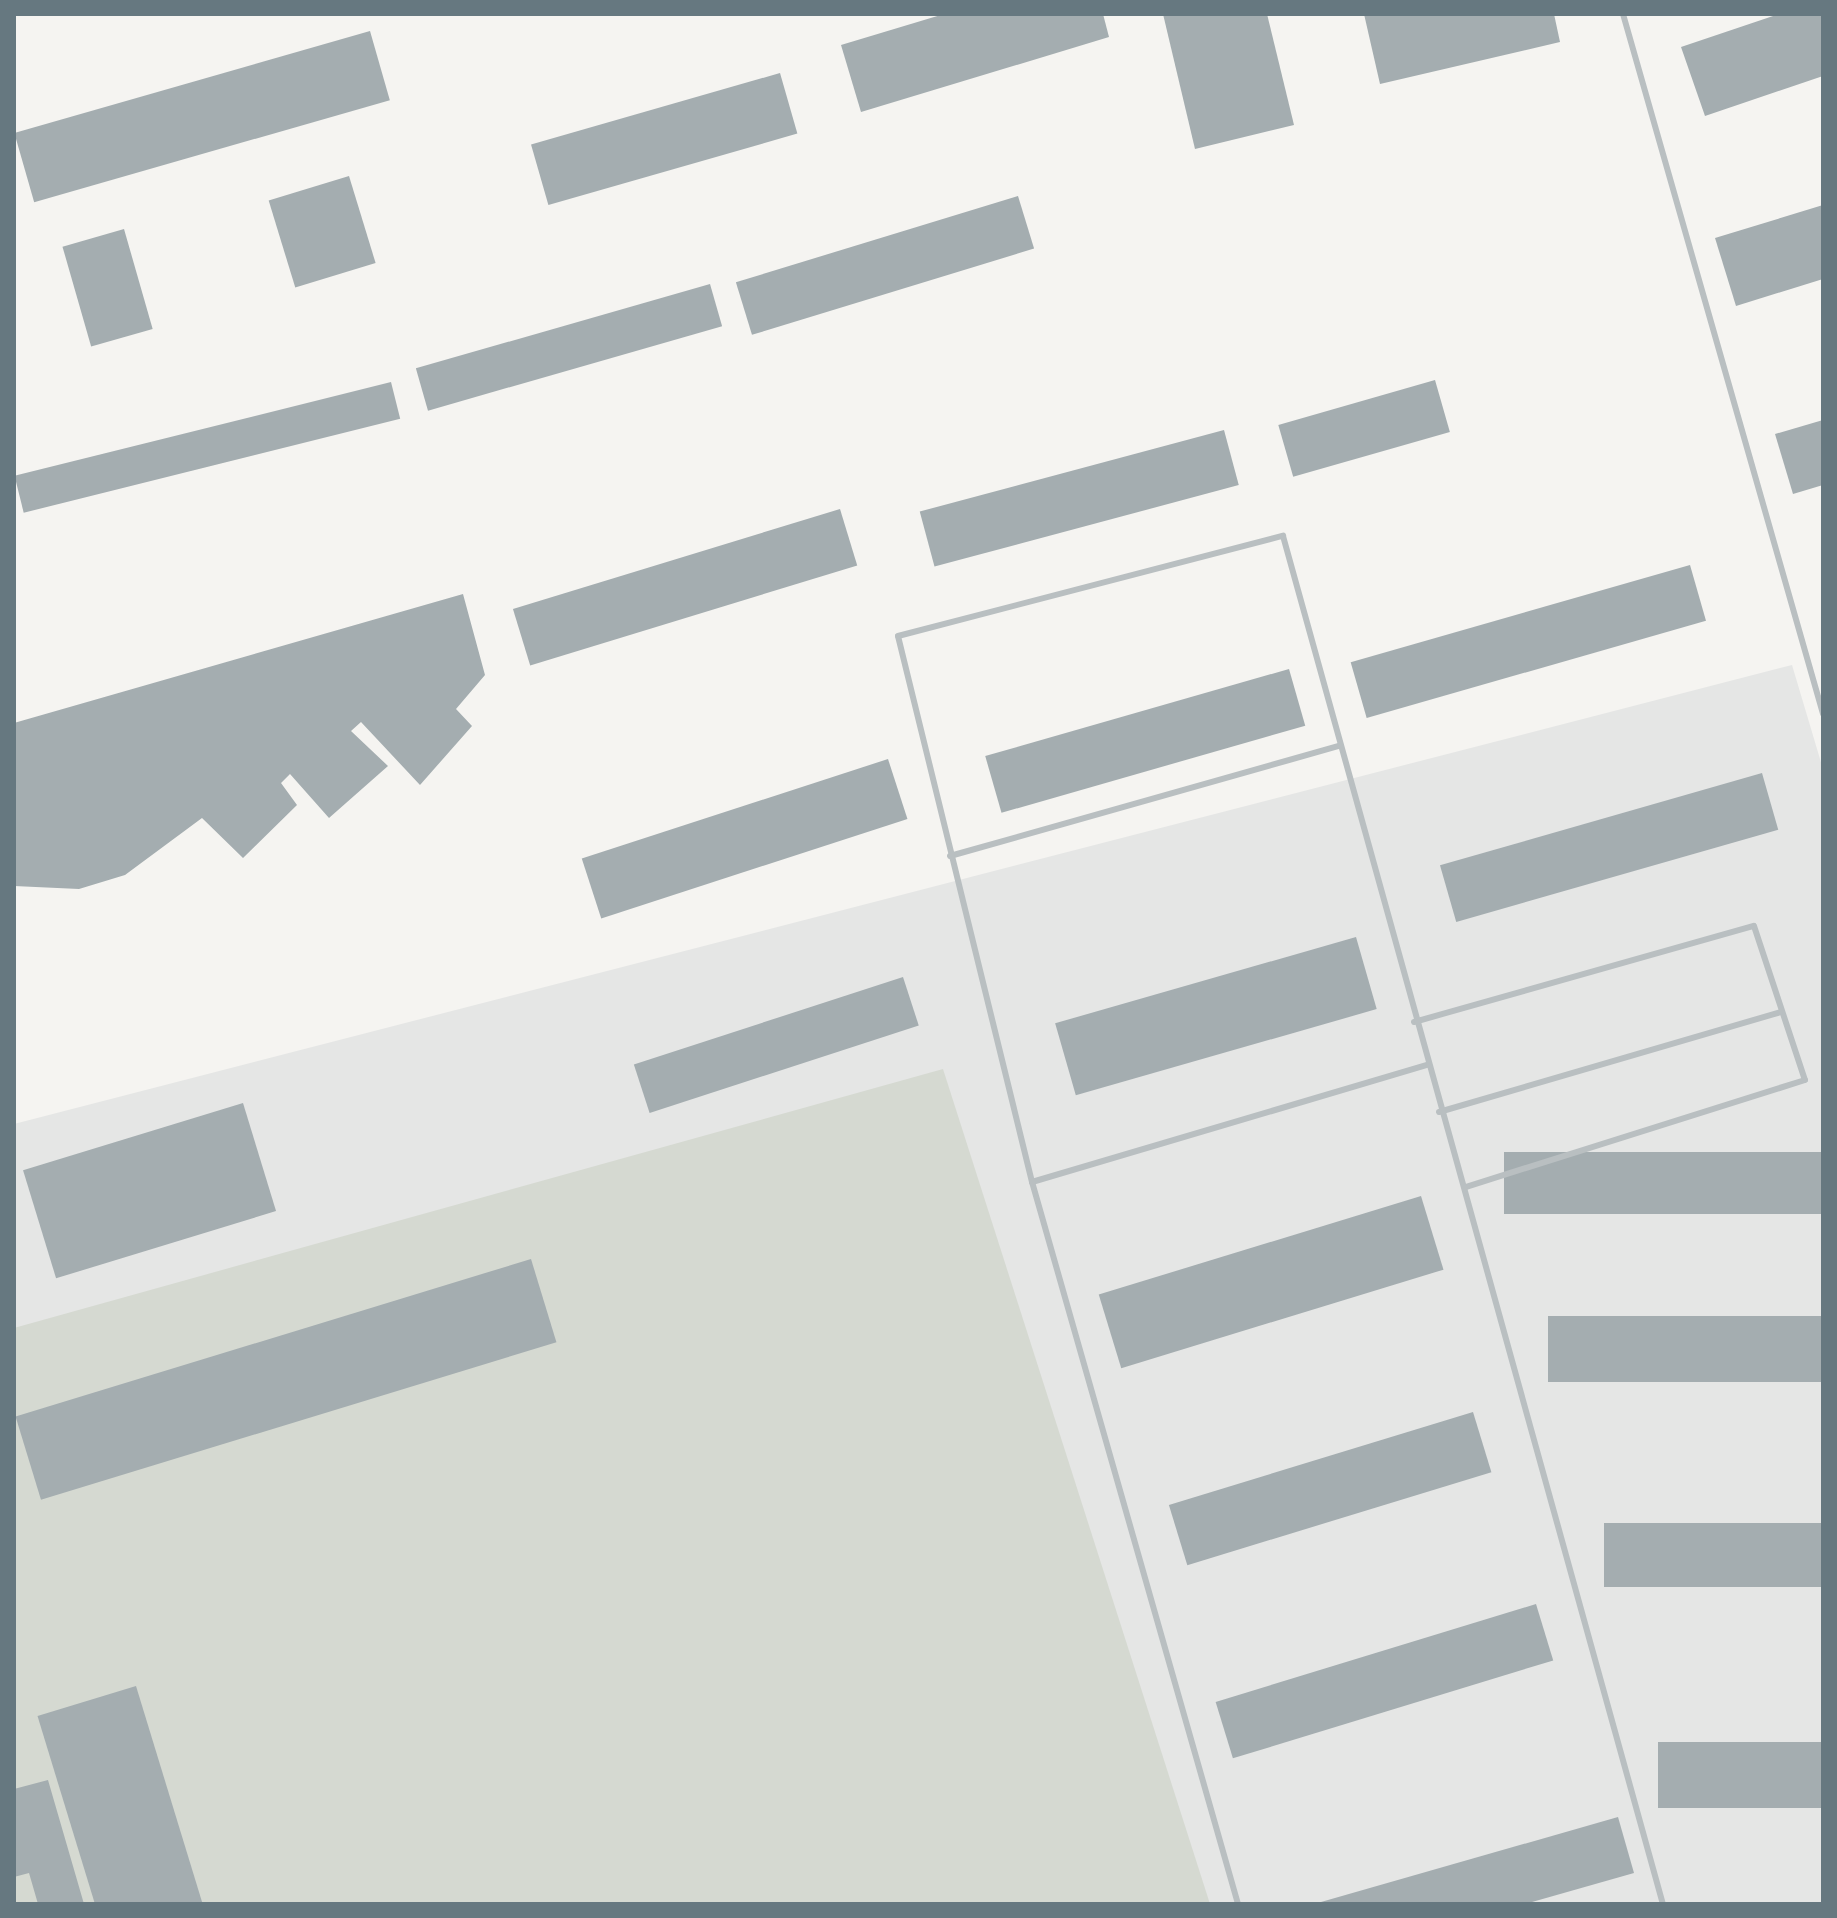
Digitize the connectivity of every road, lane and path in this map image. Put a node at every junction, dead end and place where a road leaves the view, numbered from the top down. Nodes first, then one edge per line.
1 (1623, 14) edge
2 (1823, 714) edge
3 (1340, 746) junction
4 (950, 856) junction
5 (1780, 1012) junction
6 (1414, 1022) junction
7 (1427, 1065) junction
8 (1439, 1112) junction
9 (1032, 1182) junction
10 (1465, 1187) junction
11 (1238, 1904) edge
12 (1663, 1904) edge

1 - 2 lane
3 - 4 lane
3 - 4 lane
3 - 6 lane
4 - 9 lane
5 - 6 lane
5 - 8 lane
5 - 10 lane
6 - 7 lane
7 - 8 lane
7 - 9 lane
8 - 10 lane
9 - 11 lane
10 - 12 lane

